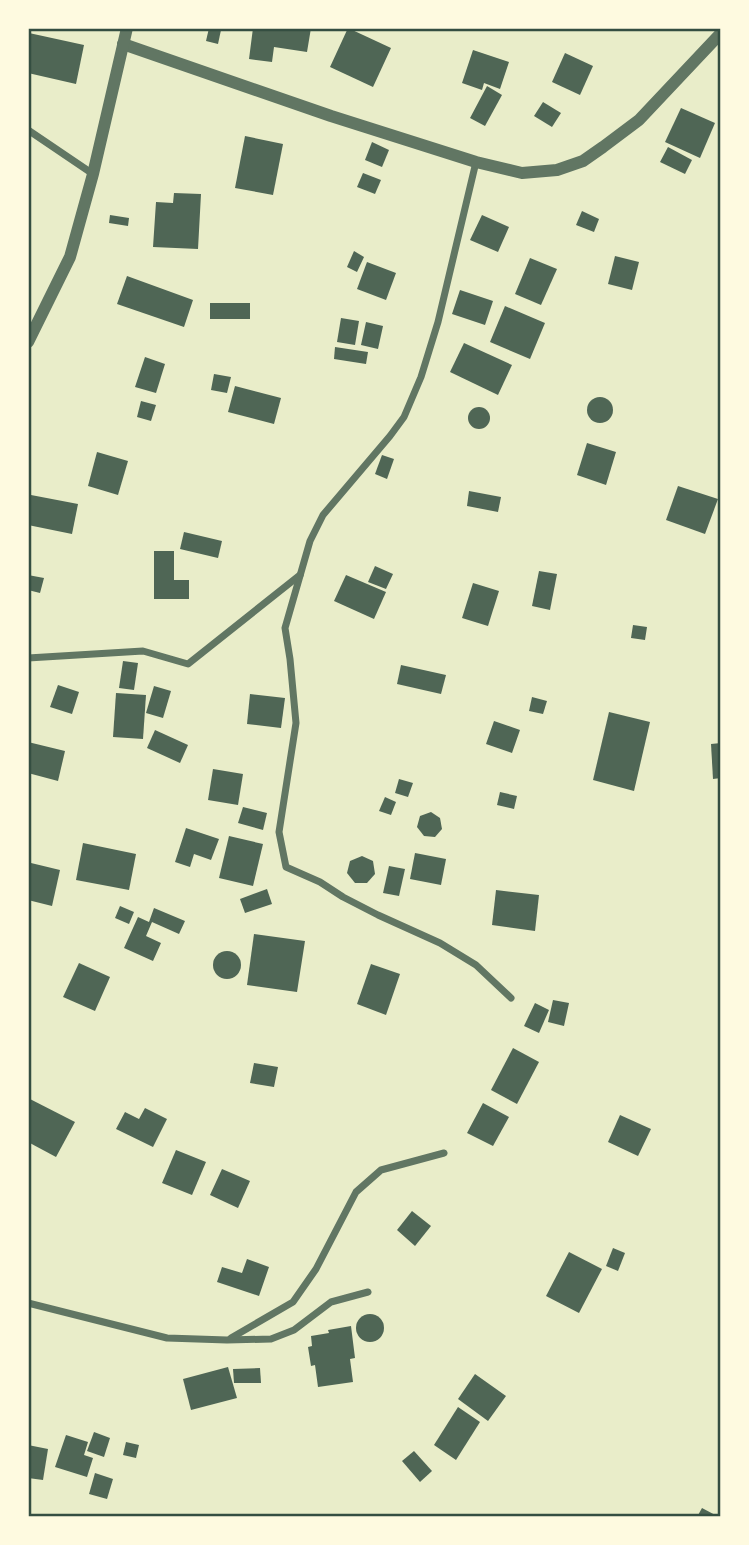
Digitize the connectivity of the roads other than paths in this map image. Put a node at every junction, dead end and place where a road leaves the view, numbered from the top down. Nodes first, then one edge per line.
1 (127, 28) edge
2 (721, 33) edge
3 (123, 44) junction
4 (28, 130) edge
5 (476, 162) junction
6 (93, 174) junction
7 (28, 342) edge
8 (300, 574) junction
9 (28, 658) edge
10 (511, 998) dead end
11 (444, 1153) dead end
12 (368, 1292) dead end
13 (28, 1303) edge
14 (228, 1340) junction

1 - 3 street
2 - 5 street
3 - 5 street
3 - 6 street
4 - 6 street
5 - 8 street
6 - 7 street
8 - 9 street
8 - 10 street
11 - 14 street
12 - 14 street
13 - 14 street

